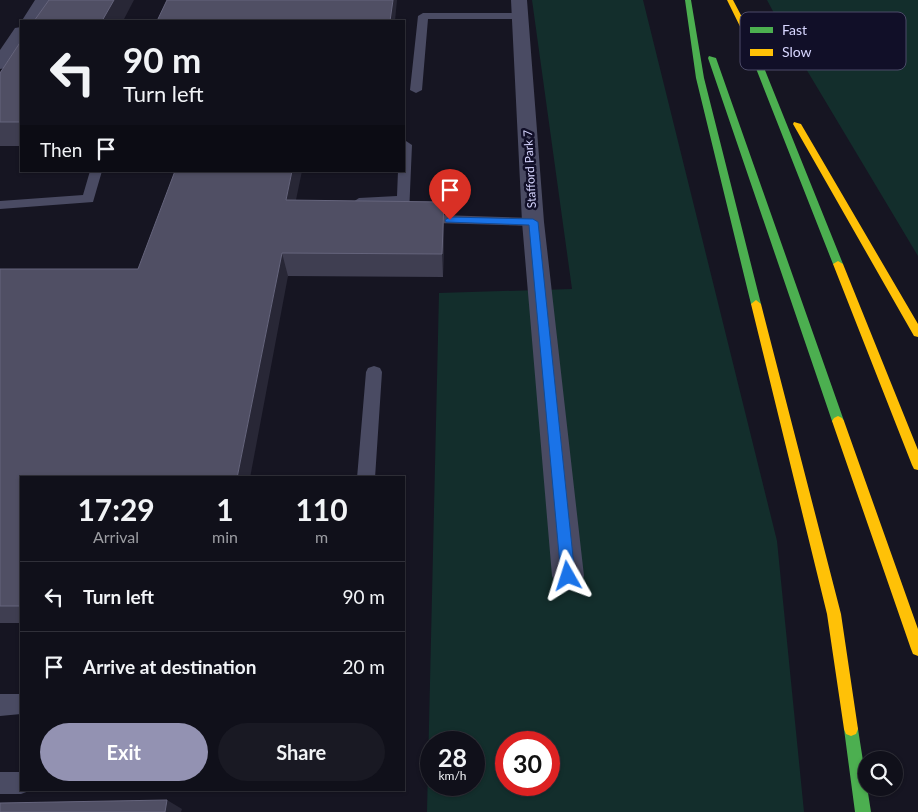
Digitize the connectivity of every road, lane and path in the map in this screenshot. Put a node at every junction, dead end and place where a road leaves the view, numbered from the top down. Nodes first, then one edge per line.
1 (43, 0) edge
2 (690, 0) edge
3 (730, 0) edge
4 (520, 8) edge
5 (30, 20) edge
6 (740, 22) edge
7 (20, 34) edge
8 (0, 64) edge
9 (761, 70) edge
10 (766, 70) edge
11 (416, 90) dead end
12 (406, 145) dead end
13 (405, 159) edge
14 (96, 172) edge
15 (404, 172) edge
16 (402, 200) junction
17 (342, 203) edge
18 (0, 205) edge
19 (533, 222) junction
20 (918, 333) edge
21 (374, 372) dead end
22 (918, 465) edge
23 (366, 476) edge
24 (568, 576) dead end
25 (918, 649) edge
26 (20, 704) edge
27 (0, 705) edge
28 (863, 812) edge

1 - 5 street
2 - 25 highway
2 - 28 highway
3 - 6 highway
4 - 11 lane
4 - 19 street, Stafford Park 7
7 - 8 street
9 - 22 highway
10 - 20 highway
12 - 13 lane
14 - 18 lane
15 - 16 lane
16 - 17 lane
16 - 19 lane
19 - 24 street, Stafford Park 7
21 - 23 lane
26 - 27 lane

